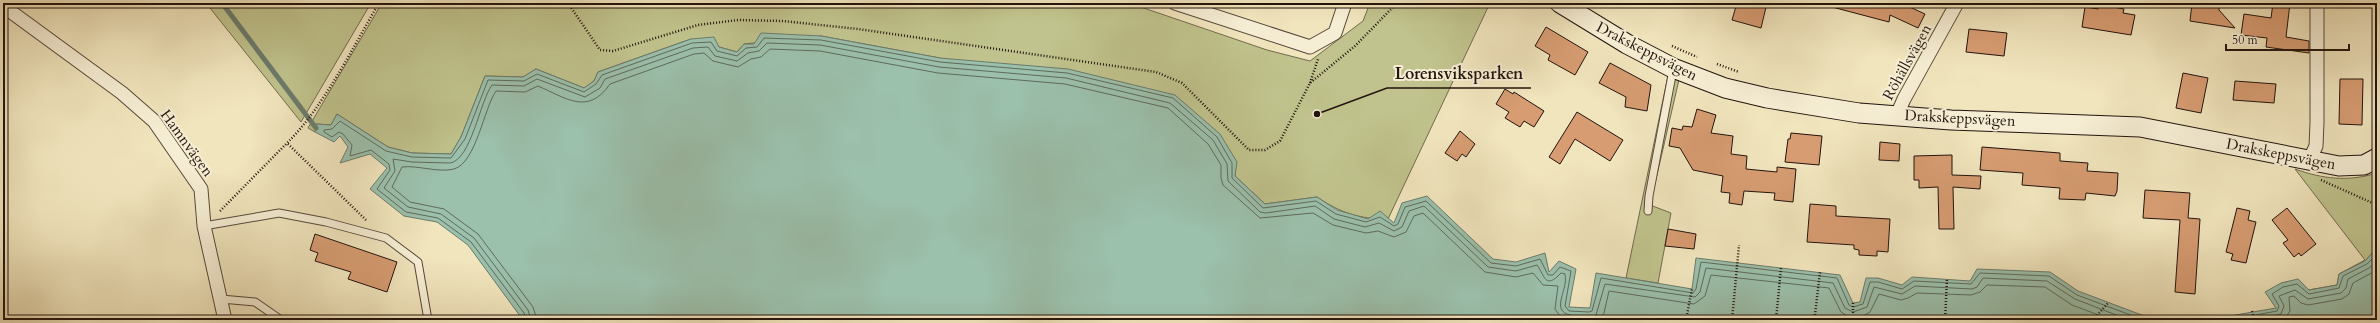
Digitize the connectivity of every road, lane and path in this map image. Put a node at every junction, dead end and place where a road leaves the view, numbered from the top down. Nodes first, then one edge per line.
1 (378, 3) edge
2 (568, 3) edge
3 (1175, 3) edge
4 (1345, 3) edge
5 (1397, 3) edge
6 (1560, 3) edge
7 (1957, 3) edge
8 (2317, 3) edge
9 (3, 6) edge
10 (1669, 45) dead end
11 (1702, 59) dead end
12 (1716, 64) dead end
13 (1674, 68) junction
14 (1745, 74) dead end
15 (1897, 115) junction
16 (287, 143) junction
17 (2377, 158) edge
18 (2310, 161) junction
19 (2377, 205) edge
20 (1648, 211) dead end
21 (204, 226) junction
22 (386, 238) junction
23 (1739, 246) dead end
24 (1780, 268) dead end
25 (1820, 272) dead end
26 (1947, 279) dead end
27 (1692, 289) dead end
28 (221, 298) junction
29 (2108, 302) dead end
30 (1853, 303) dead end
31 (2252, 312) dead end
32 (1815, 315) dead end
33 (225, 320) edge
34 (281, 320) edge
35 (428, 320) edge
36 (1686, 320) edge
37 (1732, 320) edge
38 (1776, 320) edge
39 (1853, 320) edge
40 (1945, 320) edge
41 (2093, 320) edge
42 (2254, 320) edge

1 - 16 path
2 - 5 path
3 - 4 street
6 - 13 street, Drakskeppsvägen
7 - 15 street, Röhällsvägen
8 - 18 street
9 - 21 street, Hamnvägen
10 - 11 path
12 - 14 path
13 - 15 street, Drakskeppsvägen
13 - 20 lane
15 - 18 street, Drakskeppsvägen
16 - 21 path
16 - 22 path
17 - 18 street, Drakskeppsvägen
18 - 19 path
21 - 22 lane
21 - 28 street, Hamnvägen
22 - 35 lane
23 - 37 path
24 - 38 path
25 - 32 path
26 - 40 path
27 - 36 path
28 - 33 street, Hamnvägen
28 - 34 lane
29 - 41 path
30 - 39 path
31 - 42 path

